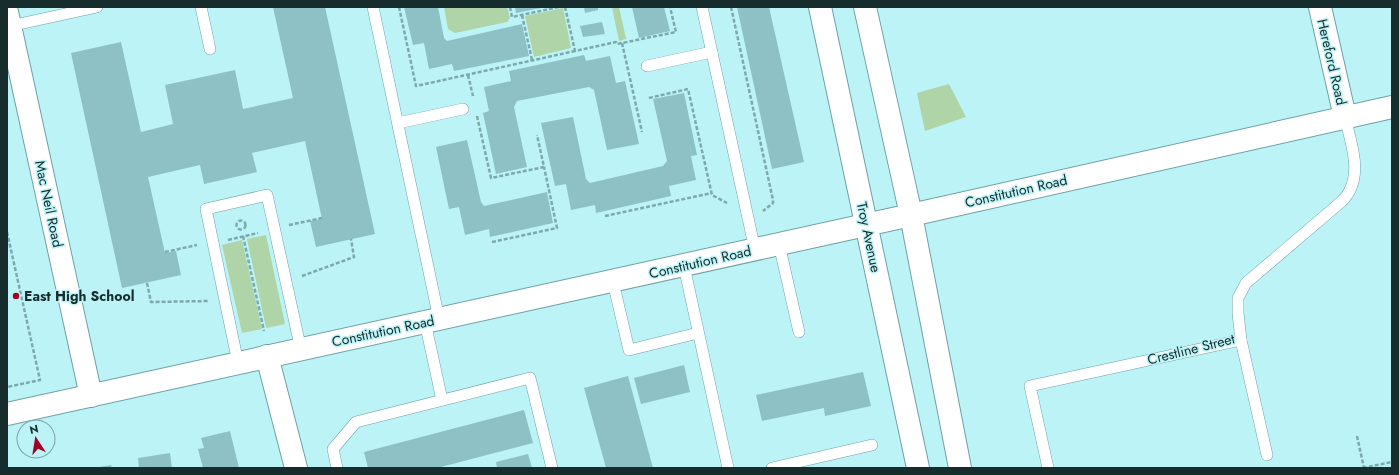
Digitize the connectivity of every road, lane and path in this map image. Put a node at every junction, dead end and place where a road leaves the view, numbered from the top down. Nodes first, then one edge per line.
1 (97, 7) edge
2 (201, 7) edge
3 (373, 7) edge
4 (398, 7) edge
5 (510, 7) edge
6 (559, 7) edge
7 (566, 7) edge
8 (670, 7) edge
9 (702, 7) edge
10 (731, 7) edge
11 (820, 7) edge
12 (865, 7) edge
13 (1320, 7) edge
14 (522, 14) junction
15 (9, 19) edge
16 (622, 43) junction
17 (210, 49) dead end
18 (575, 51) junction
19 (712, 52) junction
20 (532, 60) junction
21 (647, 66) dead end
22 (468, 74) junction
23 (473, 97) dead end
24 (649, 98) dead end
25 (1392, 107) edge
26 (463, 109) dead end
27 (476, 112) dead end
28 (1345, 117) junction
29 (398, 123) junction
30 (642, 132) dead end
31 (537, 135) dead end
32 (544, 167) junction
33 (712, 193) junction
34 (728, 205) dead end
35 (762, 213) dead end
36 (911, 215) junction
37 (605, 216) dead end
38 (322, 218) dead end
39 (867, 224) junction
40 (274, 228) junction
41 (7, 232) edge
42 (243, 236) junction
43 (351, 239) dead end
44 (213, 242) junction
45 (492, 242) dead end
46 (779, 244) junction
47 (755, 250) junction
48 (165, 252) dead end
49 (684, 266) junction
50 (286, 282) junction
51 (613, 282) junction
52 (146, 283) dead end
53 (225, 301) junction
54 (432, 320) junction
55 (264, 331) dead end
56 (799, 332) dead end
57 (698, 333) junction
58 (1241, 340) junction
59 (301, 350) junction
60 (267, 356) junction
61 (238, 363) junction
62 (7, 388) edge
63 (91, 396) junction
64 (442, 400) junction
65 (7, 414) edge
66 (1357, 436) dead end
67 (872, 445) dead end
68 (1267, 456) dead end
69 (1392, 462) edge
70 (296, 468) edge
71 (338, 468) edge
72 (552, 468) edge
73 (728, 468) edge
74 (772, 468) edge
75 (918, 468) edge
76 (960, 468) edge
77 (1048, 468) edge
78 (1364, 468) edge

1 - 15 lane
2 - 17 lane
3 - 29 lane
4 - 22 path
5 - 14 path
6 - 14 path
7 - 18 path
8 - 16 path
9 - 19 lane
10 - 35 path
11 - 39 street, Troy Avenue
12 - 36 street
13 - 28 street, Hereford Road
14 - 20 path
15 - 63 street, Mac Neil Road
16 - 18 path
16 - 30 path
18 - 20 path
19 - 21 lane
19 - 47 lane
20 - 22 path
22 - 23 path
24 - 33 path
25 - 28 street, Constitution Road
26 - 29 lane
27 - 32 path
28 - 36 street, Constitution Road
28 - 58 lane, Crestline Street
29 - 54 lane
31 - 32 path
32 - 45 path
33 - 34 path
33 - 37 path
36 - 39 street, Constitution Road
36 - 76 street
38 - 40 path
39 - 46 street, Constitution Road
39 - 75 street, Troy Avenue
40 - 42 path
40 - 44 lane
40 - 50 lane
41 - 62 path
42 - 44 path
42 - 55 path
43 - 50 path
44 - 48 path
44 - 53 lane
46 - 47 street, Constitution Road
46 - 56 lane
47 - 49 street, Constitution Road
49 - 51 street, Constitution Road
49 - 57 lane
50 - 59 lane
51 - 54 street, Constitution Road
51 - 57 lane
52 - 53 path
53 - 61 lane
54 - 59 street, Constitution Road
54 - 64 lane
57 - 73 lane
58 - 68 lane
58 - 77 lane, Crestline Street
59 - 60 street, Constitution Road
60 - 61 street, Constitution Road
60 - 70 street
61 - 63 street, Constitution Road
63 - 65 street, Constitution Road
64 - 71 lane
64 - 72 lane
66 - 78 path
67 - 74 lane
69 - 78 path

